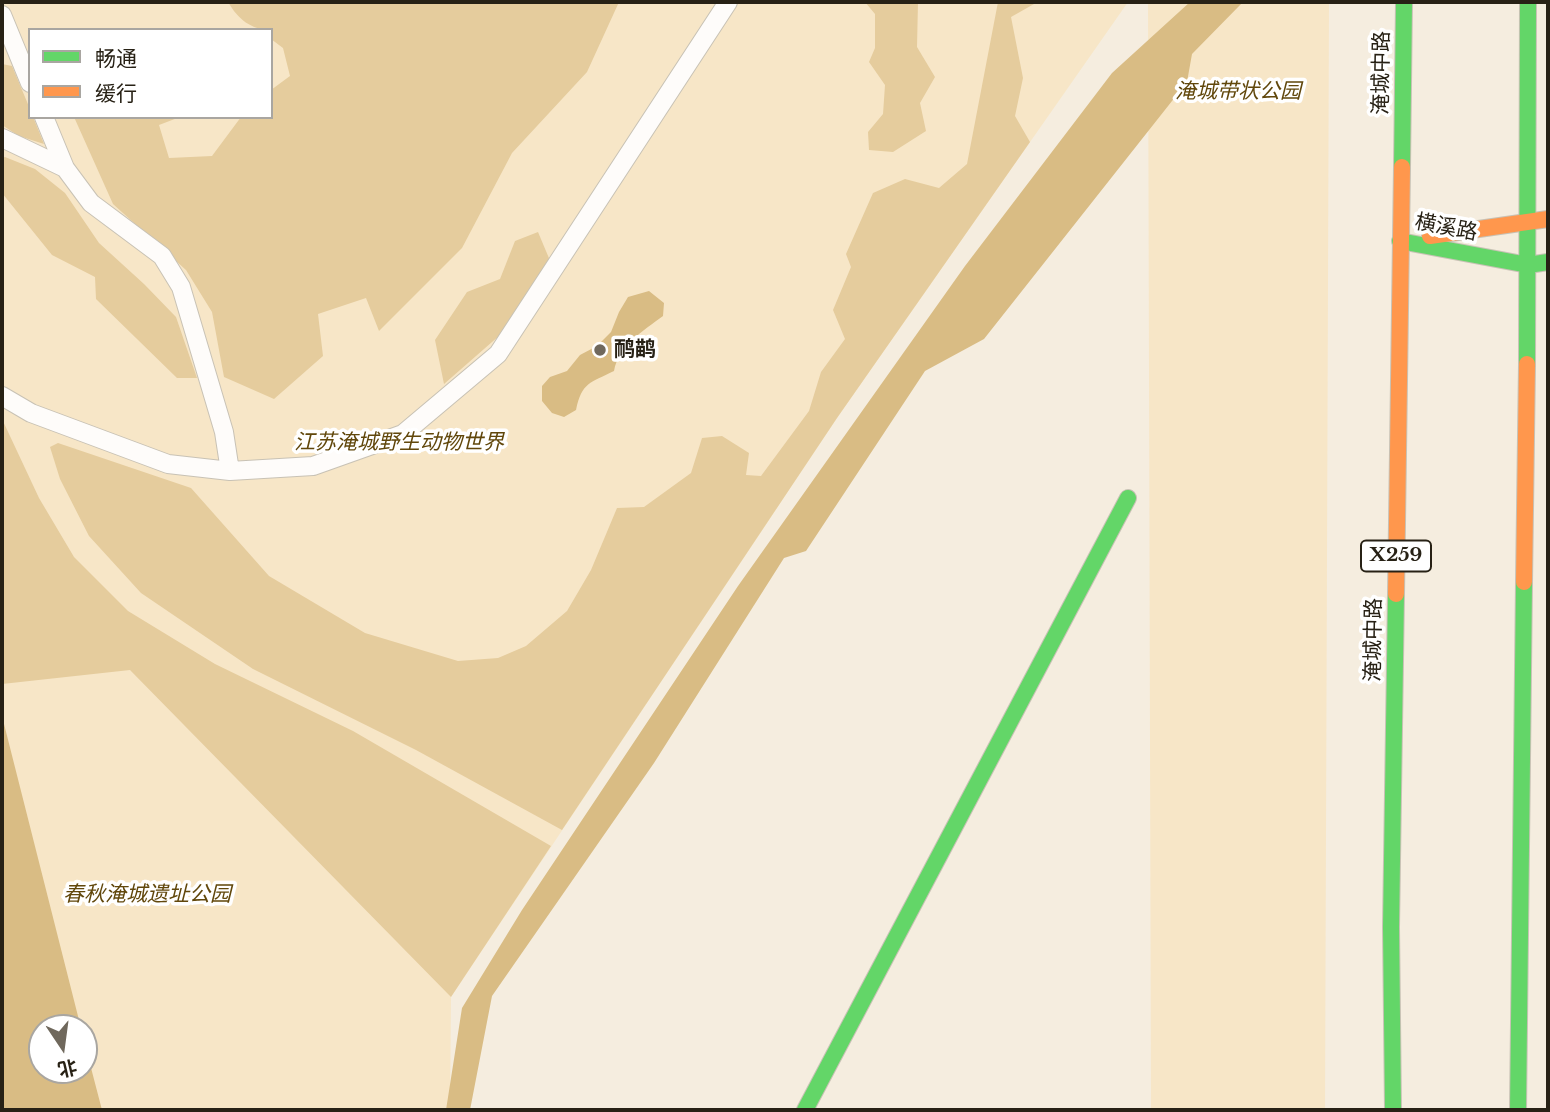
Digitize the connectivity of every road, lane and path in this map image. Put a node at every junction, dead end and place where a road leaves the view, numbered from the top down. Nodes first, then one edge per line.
1 (728, 2) edge
2 (1404, 2) edge
3 (1528, 2) edge
4 (2, 15) edge
5 (28, 78) edge
6 (45, 119) edge
7 (2, 138) edge
8 (65, 168) junction
9 (1548, 219) edge
10 (1528, 222) junction
11 (1400, 241) junction
12 (1548, 262) edge
13 (1528, 265) junction
14 (2, 396) edge
15 (230, 471) junction
16 (1128, 498) dead end
17 (805, 1110) edge
18 (1393, 1110) edge
19 (1518, 1110) edge

1 - 15 lane
2 - 11 main road, 淹城中路 / X259
3 - 10 main road
4 - 5 lane
6 - 8 lane
7 - 8 lane
8 - 15 lane
9 - 10 main road, 横溪路
10 - 11 main road, 横溪路
10 - 13 main road
11 - 13 main road, 横溪路
11 - 18 main road, 淹城中路 / X259
12 - 13 main road, 横溪路
13 - 19 main road
14 - 15 lane
16 - 17 main road

